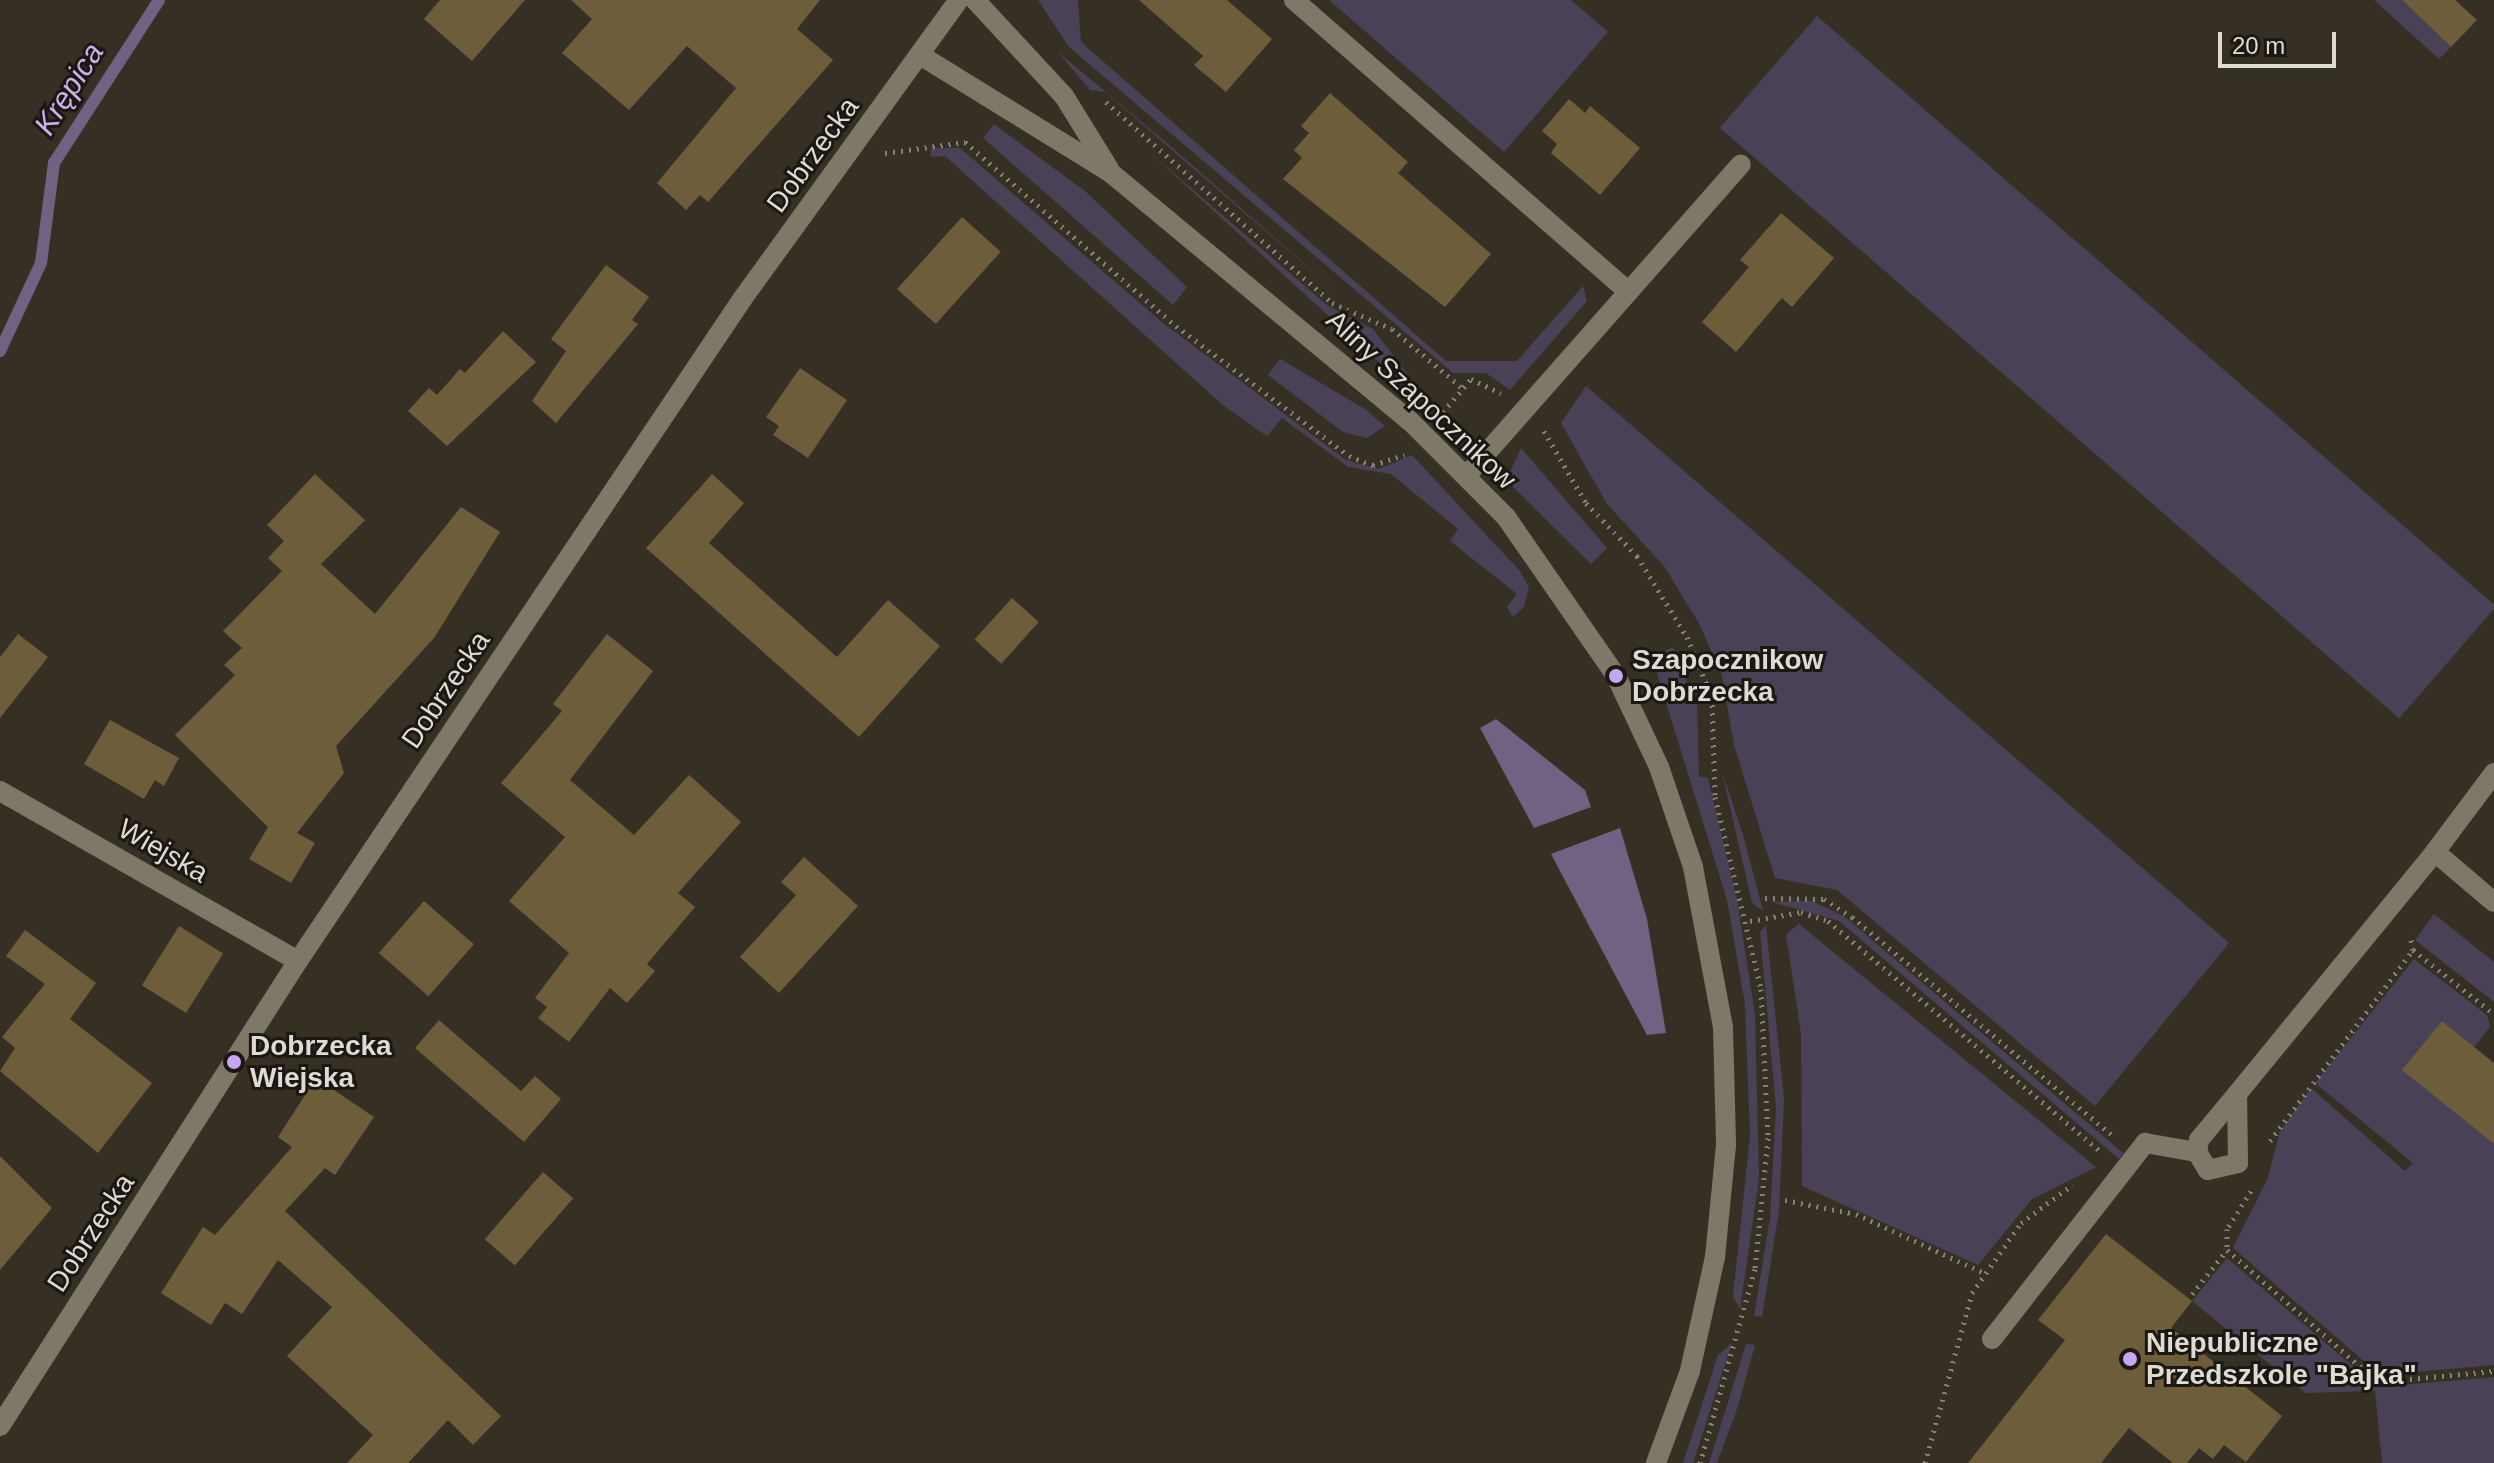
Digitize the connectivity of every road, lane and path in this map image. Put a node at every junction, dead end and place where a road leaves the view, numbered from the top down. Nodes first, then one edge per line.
1 (959, 0) edge
2 (975, 0) edge
3 (1294, 0) edge
4 (920, 55) junction
5 (1064, 96) junction
6 (1741, 164) dead end
7 (836, 172) junction
8 (1111, 173) junction
9 (1629, 292) junction
10 (1424, 434) junction
11 (1467, 475) junction
12 (2494, 773) edge
13 (0, 791) edge
14 (2435, 852) junction
15 (1765, 898) dead end
16 (2494, 902) edge
17 (1750, 921) dead end
18 (2415, 927) dead end
19 (2413, 950) junction
20 (298, 961) junction
21 (2494, 1014) edge
22 (2237, 1094) junction
23 (2197, 1152) junction
24 (2266, 1156) dead end
25 (2129, 1163) junction
26 (2254, 1186) dead end
27 (1785, 1200) dead end
28 (2227, 1250) junction
29 (1984, 1273) dead end
30 (2192, 1294) dead end
31 (1992, 1339) dead end
32 (2494, 1371) edge
33 (0, 1426) edge
34 (1656, 1463) edge

1 - 4 street, Dobrzecka
2 - 5 street, Aliny Szapocznikow
3 - 9 street
4 - 7 street, Dobrzecka
4 - 8 street, Aliny Szapocznikow
5 - 8 street, Aliny Szapocznikow
5 - 10 path
6 - 9 street
7 - 10 path
7 - 20 street, Dobrzecka
8 - 10 street, Aliny Szapocznikow
9 - 11 street
10 - 11 street, Aliny Szapocznikow
11 - 34 street, Aliny Szapocznikow
12 - 14 street
13 - 20 street, Wiejska
14 - 16 street
14 - 22 street
15 - 25 path
17 - 25 path
18 - 19 path
19 - 21 path
19 - 24 path
20 - 33 street, Dobrzecka
22 - 23 street
22 - 23 street
23 - 25 street
25 - 31 street
26 - 28 path
27 - 29 path
28 - 30 path
28 - 32 path

